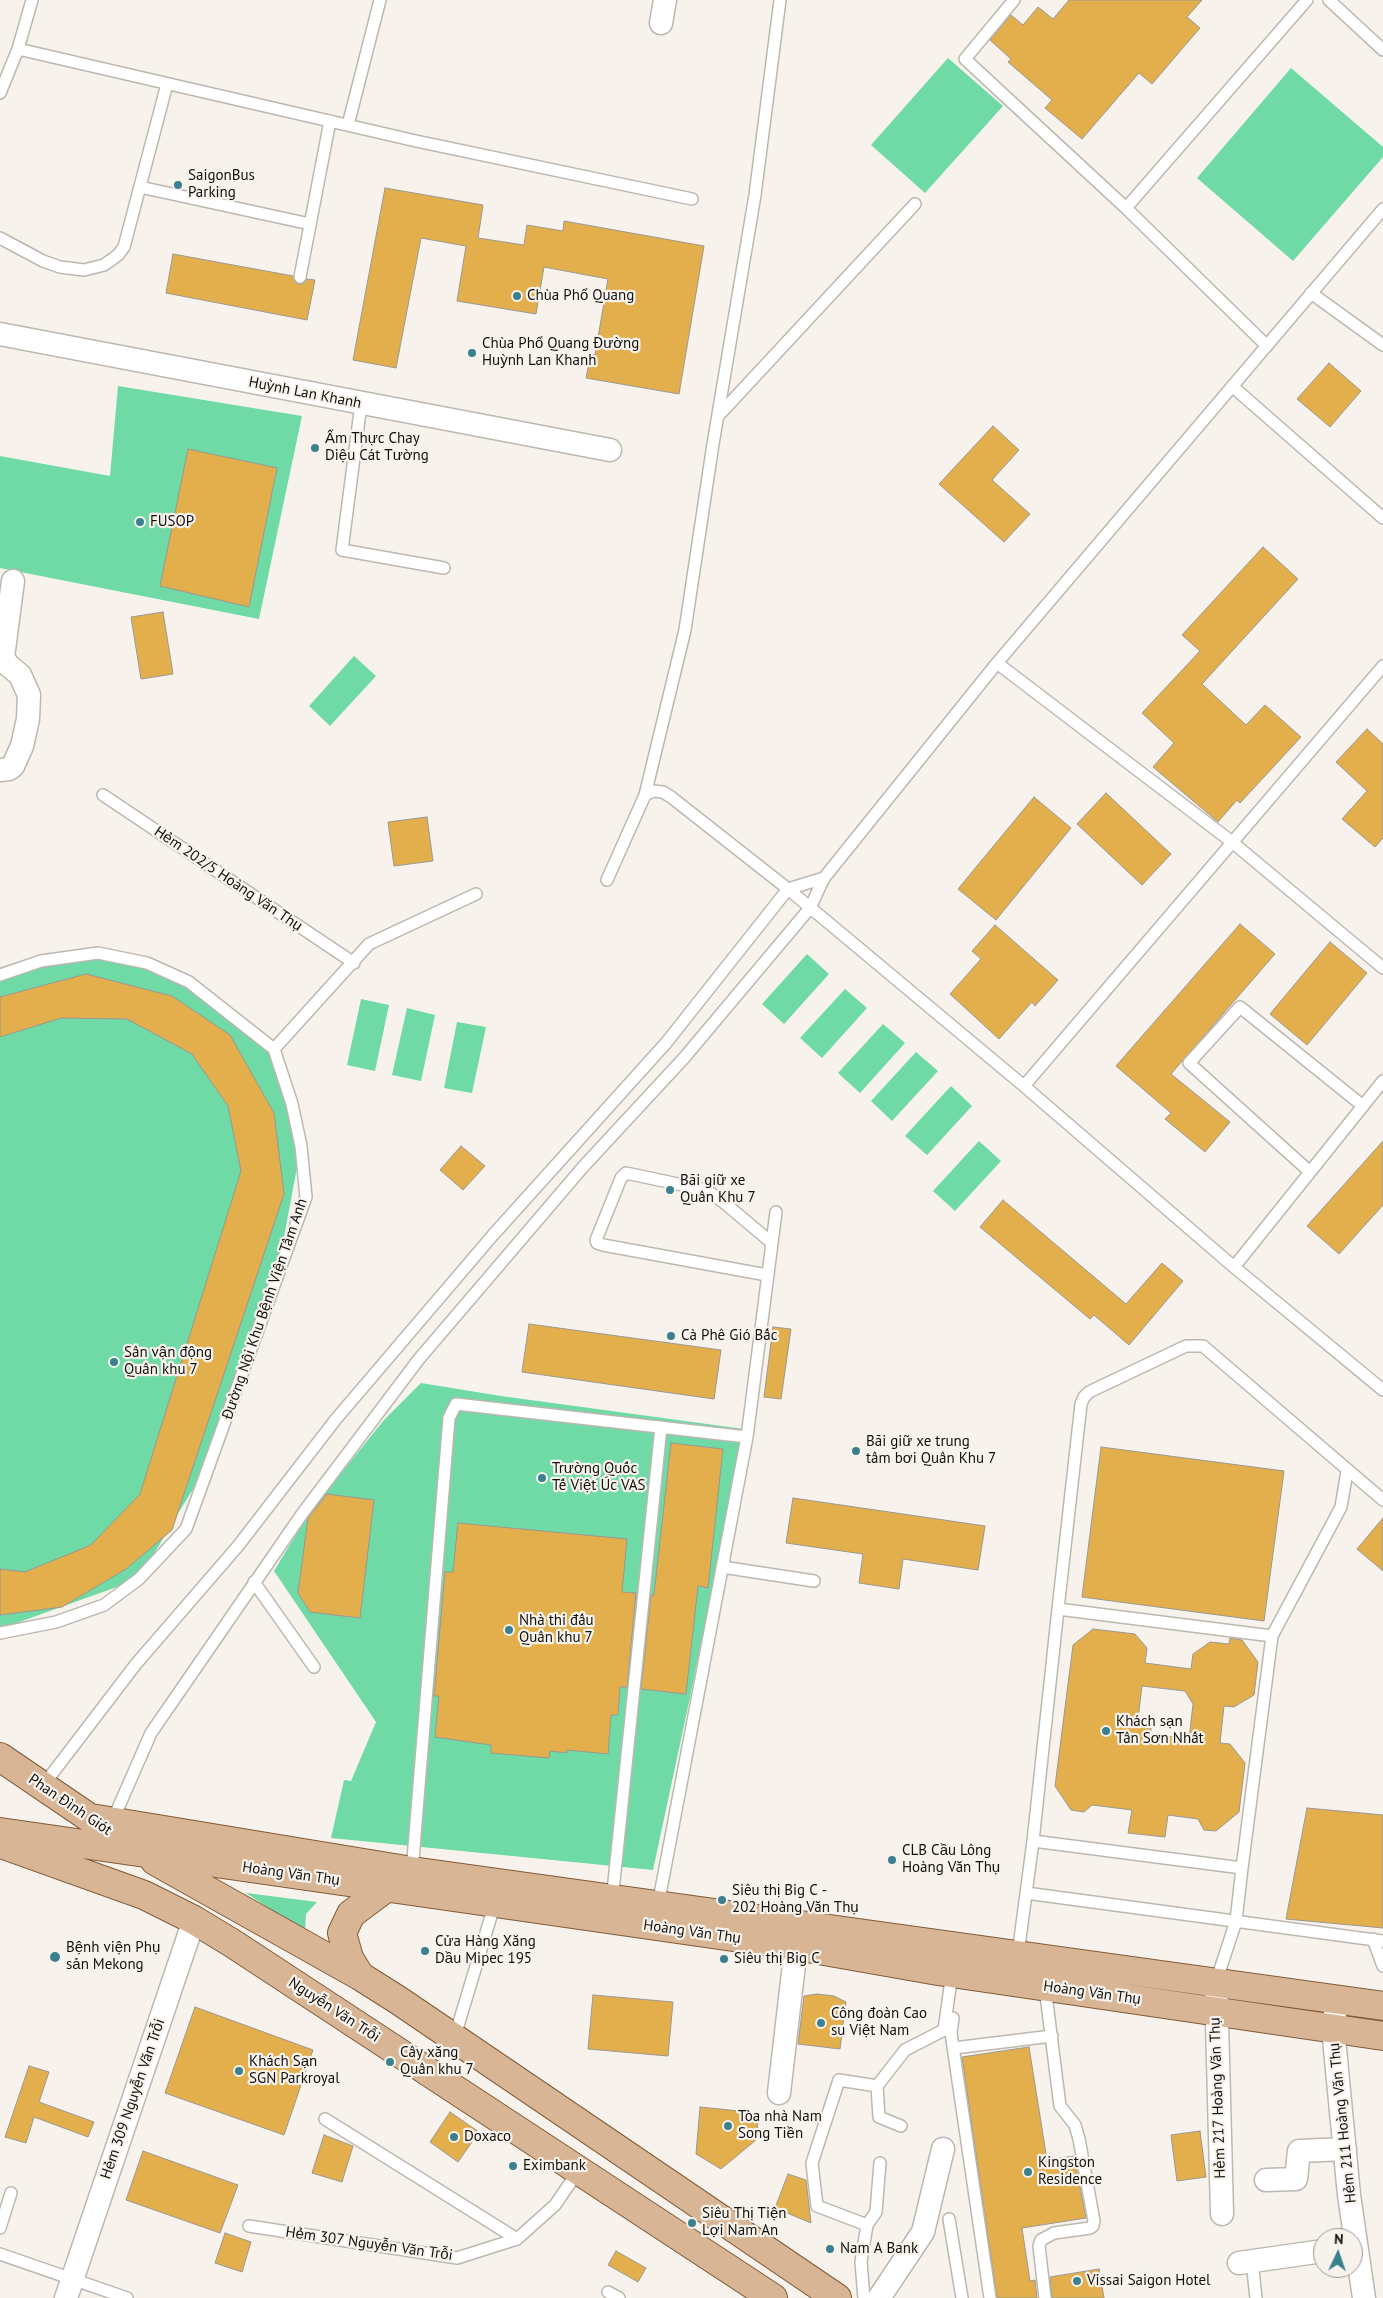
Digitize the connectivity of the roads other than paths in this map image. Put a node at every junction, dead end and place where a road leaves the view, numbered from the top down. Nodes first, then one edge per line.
1 (32, 0) edge
2 (380, 0) edge
3 (665, 0) edge
4 (780, 0) edge
5 (1014, 0) edge
6 (1307, 0) edge
7 (1329, 0) edge
8 (661, 23) dead end
9 (18, 49) junction
10 (1383, 50) edge
11 (167, 84) junction
12 (0, 93) edge
13 (330, 121) junction
14 (348, 125) junction
15 (140, 187) junction
16 (692, 199) dead end
17 (915, 204) dead end
18 (1126, 208) junction
19 (1383, 209) edge
20 (310, 224) junction
21 (0, 238) edge
22 (300, 277) dead end
23 (1311, 293) junction
24 (0, 334) edge
25 (1267, 346) junction
26 (1383, 346) edge
27 (1232, 386) junction
28 (361, 404) junction
29 (718, 415) junction
30 (610, 450) dead end
31 (1383, 518) edge
32 (444, 568) dead end
33 (13, 581) dead end
34 (997, 663) junction
35 (1383, 666) edge
36 (0, 770) edge
37 (103, 795) dead end
38 (645, 795) junction
39 (1232, 842) junction
40 (824, 878) junction
41 (607, 880) dead end
42 (788, 890) junction
43 (476, 894) dead end
44 (810, 908) junction
45 (354, 963) junction
46 (1383, 968) edge
47 (0, 975) edge
48 (274, 1049) junction
49 (1383, 1081) edge
50 (1024, 1086) junction
51 (1363, 1106) junction
52 (1310, 1172) junction
53 (776, 1212) dead end
54 (772, 1243) junction
55 (1234, 1267) junction
56 (767, 1275) junction
57 (1383, 1390) edge
58 (660, 1427) junction
59 (747, 1437) junction
60 (1347, 1471) junction
61 (1383, 1500) edge
62 (722, 1567) junction
63 (814, 1581) dead end
64 (254, 1582) junction
65 (1058, 1609) junction
66 (0, 1633) edge
67 (1272, 1636) junction
68 (314, 1667) dead end
69 (0, 1757) edge
70 (42, 1787) junction
71 (102, 1821) junction
72 (0, 1832) edge
73 (1033, 1841) junction
74 (0, 1844) edge
75 (140, 1852) junction
76 (1242, 1868) junction
77 (403, 1883) junction
78 (1026, 1893) junction
79 (495, 1903) junction
80 (611, 1910) junction
81 (657, 1916) junction
82 (194, 1920) junction
83 (1236, 1921) junction
84 (797, 1935) junction
85 (1378, 1940) edge
86 (1018, 1954) junction
87 (1383, 1966) edge
88 (955, 1974) junction
89 (360, 1976) junction
90 (1216, 1982) junction
91 (1045, 1987) junction
92 (1337, 2000) junction
93 (1383, 2006) edge
94 (1215, 2011) junction
95 (1333, 2028) junction
96 (1052, 2036) junction
97 (1383, 2036) edge
98 (454, 2039) junction
99 (954, 2048) junction
100 (877, 2086) junction
101 (779, 2093) dead end
102 (325, 2119) dead end
103 (901, 2126) dead end
104 (602, 2139) junction
105 (942, 2149) dead end
106 (1345, 2149) junction
107 (880, 2163) dead end
108 (579, 2170) junction
109 (1266, 2180) dead end
110 (11, 2193) dead end
111 (1222, 2214) dead end
112 (949, 2219) dead end
113 (249, 2226) dead end
114 (867, 2226) junction
115 (0, 2228) edge
116 (1353, 2228) edge
117 (518, 2239) junction
118 (1313, 2252) edge
119 (0, 2254) edge
120 (1246, 2262) joint
121 (1360, 2278) edge
122 (69, 2288) edge
123 (608, 2292) dead end
124 (127, 2298) edge
125 (619, 2298) edge
126 (773, 2298) edge
127 (837, 2298) edge
128 (864, 2298) edge
129 (880, 2298) edge
130 (962, 2298) edge
131 (990, 2298) edge
132 (1045, 2298) edge
133 (1256, 2298) edge
134 (1364, 2298) edge

1 - 9 lane
2 - 14 lane
3 - 8 street
4 - 29 lane
5 - 18 lane
6 - 18 lane
7 - 10 lane
9 - 11 lane
9 - 12 lane
11 - 13 lane
11 - 15 lane
13 - 14 lane
13 - 20 lane
14 - 16 lane
15 - 20 lane
15 - 21 lane
17 - 29 lane
18 - 25 lane
19 - 23 lane
20 - 22 lane
23 - 25 lane
23 - 26 lane
24 - 28 street, Huỳnh Lan Khanh
25 - 27 lane
27 - 31 lane
27 - 34 lane
28 - 30 street, Huỳnh Lan Khanh
28 - 32 lane
29 - 38 lane
33 - 36 street
34 - 39 lane
34 - 40 lane
35 - 39 lane
37 - 45 lane, Hẻm 202/5 Hoàng Văn Thụ
38 - 41 lane
38 - 42 lane
39 - 46 lane
39 - 50 lane
40 - 42 lane
40 - 44 lane
42 - 44 lane
42 - 70 lane
43 - 45 lane
44 - 50 lane
44 - 64 lane
45 - 48 lane
47 - 48 lane
48 - 66 lane, Đường Nội Khu Bệnh Viện Tâm Anh
49 - 51 lane
50 - 55 lane
51 - 52 lane
51 - 52 lane
52 - 55 lane
53 - 54 lane
54 - 56 lane
54 - 56 lane
55 - 57 lane
56 - 59 lane
58 - 59 lane
58 - 77 lane
58 - 80 lane
59 - 62 lane
60 - 61 lane
60 - 65 lane
60 - 67 lane
62 - 63 lane
62 - 81 lane
64 - 68 lane
64 - 71 lane
65 - 67 lane
65 - 73 lane
67 - 76 lane
69 - 70 main road, Phan Đình Giót
70 - 71 main road, Phan Đình Giót
71 - 75 main road, Phan Đình Giót
71 - 77 main road, Hoàng Văn Thụ
72 - 75 main road, Hoàng Văn Thụ
73 - 76 lane
73 - 78 lane
74 - 82 main road, Nguyễn Văn Trỗi
75 - 77 main road, Hoàng Văn Thụ
75 - 89 main road
76 - 83 lane
77 - 79 main road, Hoàng Văn Thụ
77 - 80 main road, Hoàng Văn Thụ
77 - 89 main road
78 - 83 lane
78 - 86 lane
79 - 80 main road, Hoàng Văn Thụ
79 - 98 lane
80 - 81 main road, Hoàng Văn Thụ
81 - 84 main road, Hoàng Văn Thụ
82 - 108 main road, Nguyễn Văn Trỗi
82 - 122 street, Hẻm 309 Nguyễn Văn Trỗi
83 - 85 lane
83 - 90 lane
84 - 86 main road, Hoàng Văn Thụ
84 - 88 main road, Hoàng Văn Thụ
84 - 101 street
85 - 87 lane
86 - 90 main road, Hoàng Văn Thụ
88 - 91 main road, Hoàng Văn Thụ
88 - 99 lane
88 - 100 lane
89 - 98 main road
90 - 92 main road, Hoàng Văn Thụ
90 - 94 street, Hẻm 217 Hoàng Văn Thụ
91 - 94 main road, Hoàng Văn Thụ
91 - 96 lane
92 - 93 main road, Hoàng Văn Thụ
92 - 95 street, Hẻm 211 Hoàng Văn Thụ
94 - 95 main road, Hoàng Văn Thụ
94 - 111 street, Hẻm 217 Hoàng Văn Thụ
95 - 97 main road, Hoàng Văn Thụ
95 - 106 street, Hẻm 211 Hoàng Văn Thụ
96 - 99 lane
96 - 132 lane
98 - 104 main road
99 - 131 lane
100 - 103 lane
100 - 114 lane
102 - 117 lane
104 - 108 main road
104 - 127 main road
105 - 129 street
106 - 109 street
106 - 116 street, Hẻm 211 Hoàng Văn Thụ
107 - 114 lane
108 - 117 lane, Hẻm 307 Nguyễn Văn Trỗi
108 - 126 main road, Nguyễn Văn Trỗi
110 - 115 lane
112 - 130 lane
113 - 117 lane, Hẻm 307 Nguyễn Văn Trỗi
114 - 128 lane
118 - 120 street
119 - 122 lane
120 - 133 lane
121 - 134 street, Hẻm 211 Hoàng Văn Thụ
122 - 124 lane
123 - 125 lane

